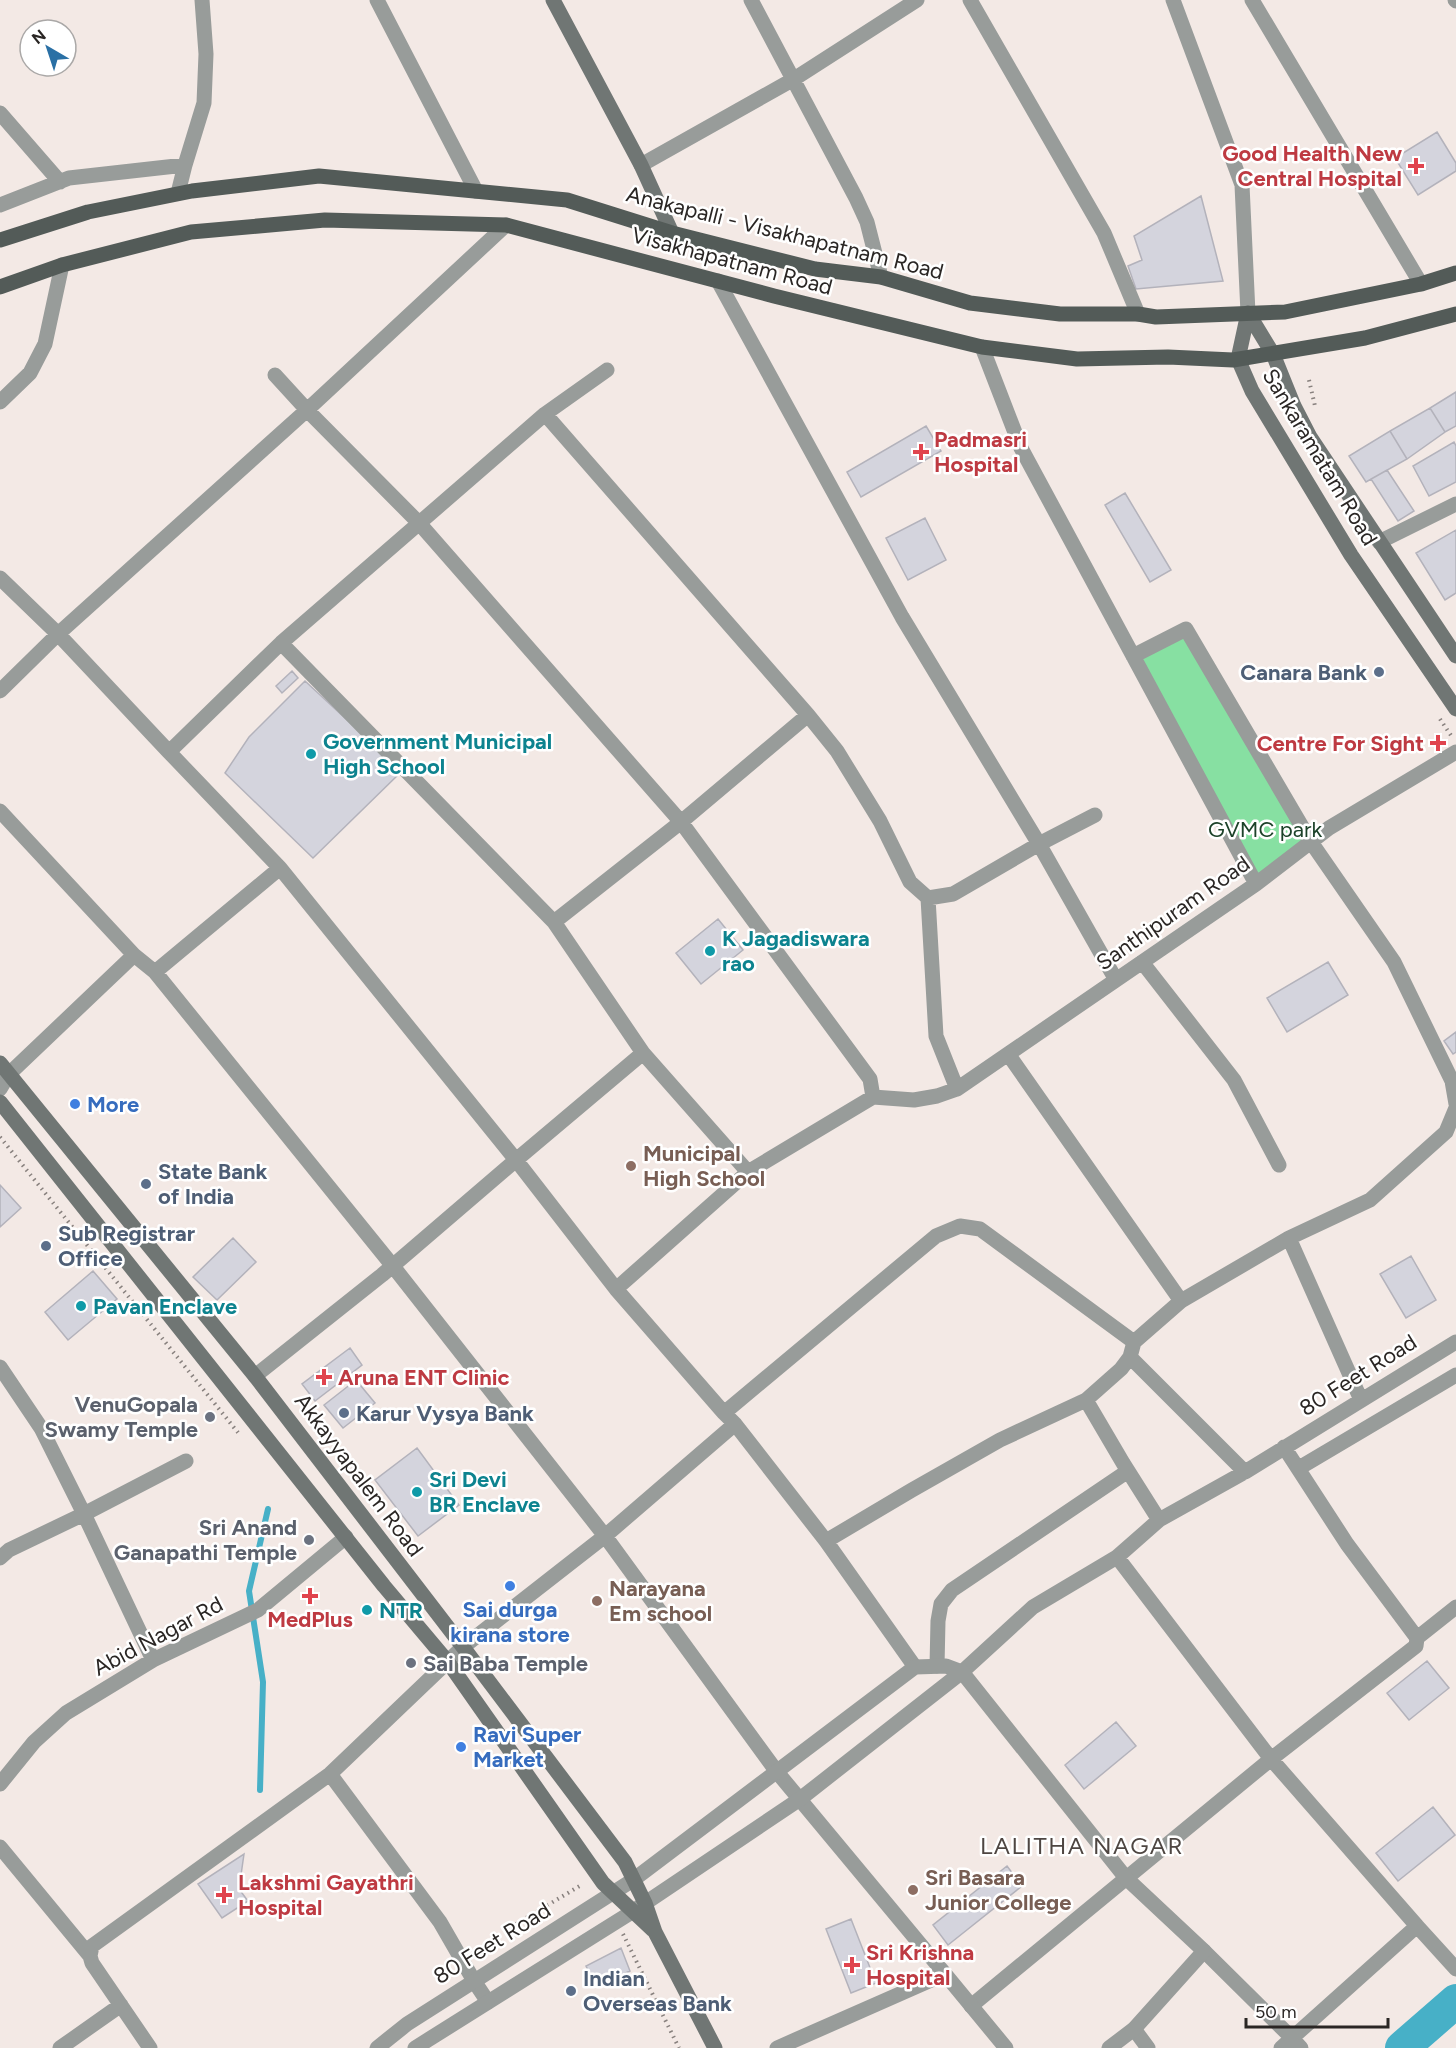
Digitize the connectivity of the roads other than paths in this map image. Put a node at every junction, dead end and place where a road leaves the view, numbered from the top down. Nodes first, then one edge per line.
1 (202, 0) edge
2 (377, 0) edge
3 (553, 0) edge
4 (751, 0) edge
5 (917, 0) edge
6 (970, 0) edge
7 (1173, 0) edge
8 (1252, 0) edge
9 (794, 79) junction
10 (0, 113) edge
11 (185, 165) junction
12 (642, 165) junction
13 (60, 182) junction
14 (476, 191) junction
15 (178, 193) junction
16 (0, 205) edge
17 (506, 225) junction
18 (672, 233) junction
19 (0, 240) edge
20 (62, 265) junction
21 (1456, 273) edge
22 (881, 277) junction
23 (718, 281) junction
24 (1421, 285) junction
25 (0, 287) edge
26 (1138, 314) junction
27 (1248, 314) junction
28 (1456, 314) edge
29 (982, 347) junction
30 (1273, 354) junction
31 (1238, 359) junction
32 (607, 370) dead end
33 (274, 375) dead end
34 (0, 402) edge
35 (307, 410) junction
36 (545, 414) junction
37 (1456, 504) edge
38 (419, 523) junction
39 (1379, 542) junction
40 (0, 578) edge
41 (58, 634) junction
42 (281, 643) junction
43 (1133, 656) junction
44 (1456, 656) edge
45 (0, 691) edge
46 (1456, 709) edge
47 (808, 715) junction
48 (1456, 752) edge
49 (169, 753) junction
50 (0, 811) edge
51 (1095, 815) dead end
52 (681, 822) junction
53 (1311, 842) junction
54 (1039, 844) junction
55 (280, 868) junction
56 (1256, 884) junction
57 (928, 898) junction
58 (554, 922) junction
59 (135, 955) junction
60 (1142, 962) junction
61 (155, 972) junction
62 (1116, 980) junction
63 (643, 1053) junction
64 (1008, 1054) junction
65 (4, 1068) edge
66 (0, 1089) edge
67 (957, 1089) junction
68 (873, 1096) junction
69 (0, 1102) edge
70 (1456, 1104) edge
71 (1456, 1108) edge
72 (516, 1160) junction
73 (1279, 1165) dead end
74 (748, 1172) junction
75 (1289, 1238) junction
76 (392, 1265) junction
77 (616, 1289) junction
78 (1181, 1301) junction
79 (1456, 1342) edge
80 (1132, 1349) junction
81 (0, 1367) edge
82 (1456, 1375) edge
83 (255, 1376) junction
84 (1086, 1400) junction
85 (1361, 1400) junction
86 (730, 1419) junction
87 (1284, 1447) junction
88 (186, 1461) dead end
89 (1299, 1468) junction
90 (1128, 1471) junction
91 (1245, 1472) junction
92 (84, 1515) junction
93 (1159, 1520) junction
94 (605, 1536) junction
95 (346, 1537) junction
96 (826, 1541) junction
97 (1117, 1557) junction
98 (0, 1558) edge
99 (1456, 1607) edge
100 (1417, 1638) junction
101 (463, 1647) junction
102 (153, 1660) junction
103 (448, 1662) junction
104 (937, 1666) junction
105 (915, 1667) junction
106 (962, 1672) junction
107 (1271, 1759) junction
108 (777, 1772) junction
109 (330, 1774) junction
110 (0, 1784) edge
111 (800, 1799) junction
112 (0, 1847) edge
113 (1126, 1878) junction
114 (633, 1880) junction
115 (606, 1898) junction
116 (638, 1907) junction
117 (1417, 1926) junction
118 (1204, 1951) junction
119 (90, 1956) junction
120 (1456, 1968) edge
121 (945, 1974) junction
122 (474, 1982) junction
123 (488, 2002) junction
124 (121, 2005) junction
125 (971, 2006) junction
126 (1134, 2029) junction
127 (1292, 2045) edge
128 (60, 2048) edge
129 (150, 2048) edge
130 (377, 2048) edge
131 (415, 2048) edge
132 (715, 2048) edge
133 (777, 2048) edge
134 (1006, 2048) edge
135 (1109, 2048) edge
136 (1148, 2048) edge

1 - 11 street
2 - 14 street
3 - 12 main road
4 - 9 street
5 - 9 street
6 - 26 street
7 - 27 street
8 - 24 street
9 - 12 street
9 - 22 street
10 - 13 street
11 - 13 street
11 - 15 street
12 - 18 main road
13 - 16 street
14 - 15 main road, Anakapalli - Visakhapatnam Road
14 - 18 main road, Anakapalli - Visakhapatnam Road
15 - 19 main road, Anakapalli - Visakhapatnam Road
17 - 20 main road, Visakhapatnam Road
17 - 23 main road, Visakhapatnam Road
17 - 35 street
18 - 22 main road, Anakapalli - Visakhapatnam Road
20 - 25 main road, Visakhapatnam Road
20 - 34 street
21 - 24 main road, Anakapalli - Visakhapatnam Road
22 - 26 main road, Anakapalli - Visakhapatnam Road
23 - 29 main road, Visakhapatnam Road
23 - 54 street
24 - 27 main road, Anakapalli - Visakhapatnam Road
26 - 27 main road, Anakapalli - Visakhapatnam Road
27 - 30 main road, Sankaramatam Road
27 - 31 main road, Sankaramatam Road
28 - 30 main road, Visakhapatnam Road
29 - 31 main road, Visakhapatnam Road
29 - 43 street
30 - 31 main road, Visakhapatnam Road
30 - 39 main road, Sankaramatam Road
31 - 46 main road, Sankaramatam Road
32 - 36 street
33 - 35 street
35 - 38 street
35 - 41 street
36 - 38 street
36 - 47 street
37 - 39 street
38 - 42 street
38 - 52 street
39 - 44 main road, Sankaramatam Road
40 - 41 street
41 - 45 street
41 - 49 street
42 - 49 street
42 - 58 street
43 - 53 street
43 - 56 street
47 - 52 street
47 - 57 street
48 - 53 street, Santhipuram Road
49 - 55 street
50 - 59 street
51 - 54 street
52 - 58 street
52 - 68 street
53 - 56 street, Santhipuram Road
53 - 70 street
54 - 57 street
54 - 62 street
55 - 61 street
55 - 72 street
56 - 60 street, Santhipuram Road
57 - 67 street
58 - 63 street
59 - 61 street
59 - 65 street
60 - 62 street, Santhipuram Road
60 - 73 street
61 - 76 street
62 - 64 street, Santhipuram Road
63 - 72 street
63 - 74 street
64 - 67 street, Santhipuram Road
64 - 78 street
65 - 66 street
65 - 83 main road, Akkayyapalem Road
67 - 68 street, Santhipuram Road
68 - 74 street
69 - 95 main road, Akkayyapalem Road
71 - 75 street
72 - 76 street
72 - 77 street
74 - 77 street
75 - 78 street
75 - 85 street
76 - 83 street
76 - 94 street
77 - 86 street
78 - 80 street
79 - 85 street, 80 Feet Road
80 - 84 street
80 - 86 street
80 - 91 street
81 - 92 street
82 - 89 street
83 - 101 main road, Akkayyapalem Road
84 - 90 street
84 - 96 street
85 - 87 street, 80 Feet Road
86 - 94 street
86 - 96 street
87 - 89 street
87 - 91 street, 80 Feet Road
88 - 92 street
89 - 100 street
90 - 93 street
90 - 104 street
91 - 93 street, 80 Feet Road
92 - 98 street
92 - 102 street
93 - 97 street, 80 Feet Road
94 - 101 street
94 - 108 street
95 - 102 street, Abid Nagar Rd
95 - 103 main road, Akkayyapalem Road
96 - 105 street
97 - 106 street, 80 Feet Road
97 - 107 street
99 - 100 street
100 - 107 street
101 - 103 street
101 - 114 main road, Akkayyapalem Road
102 - 110 street, Abid Nagar Rd
103 - 109 street
103 - 115 main road, Akkayyapalem Road
104 - 105 street
104 - 106 street
105 - 108 street, 80 Feet Road
106 - 111 street, 80 Feet Road
106 - 113 street
107 - 113 street
107 - 117 street
108 - 111 street
108 - 114 street, 80 Feet Road
109 - 119 street
109 - 122 street
111 - 116 street, 80 Feet Road
111 - 121 street
112 - 119 street
113 - 118 street
113 - 125 street
114 - 115 street, 80 Feet Road
114 - 116 main road, Akkayyapalem Road
115 - 116 main road, Akkayyapalem Road
115 - 122 street, 80 Feet Road
116 - 123 street
116 - 132 main road, Akkayyapalem Road
117 - 120 street
117 - 127 street
118 - 126 street
118 - 127 street
119 - 124 street
121 - 125 street
121 - 133 street
122 - 123 street
122 - 130 street, 80 Feet Road
123 - 131 street
124 - 128 street
124 - 129 street
125 - 134 street
126 - 135 street
126 - 136 street

